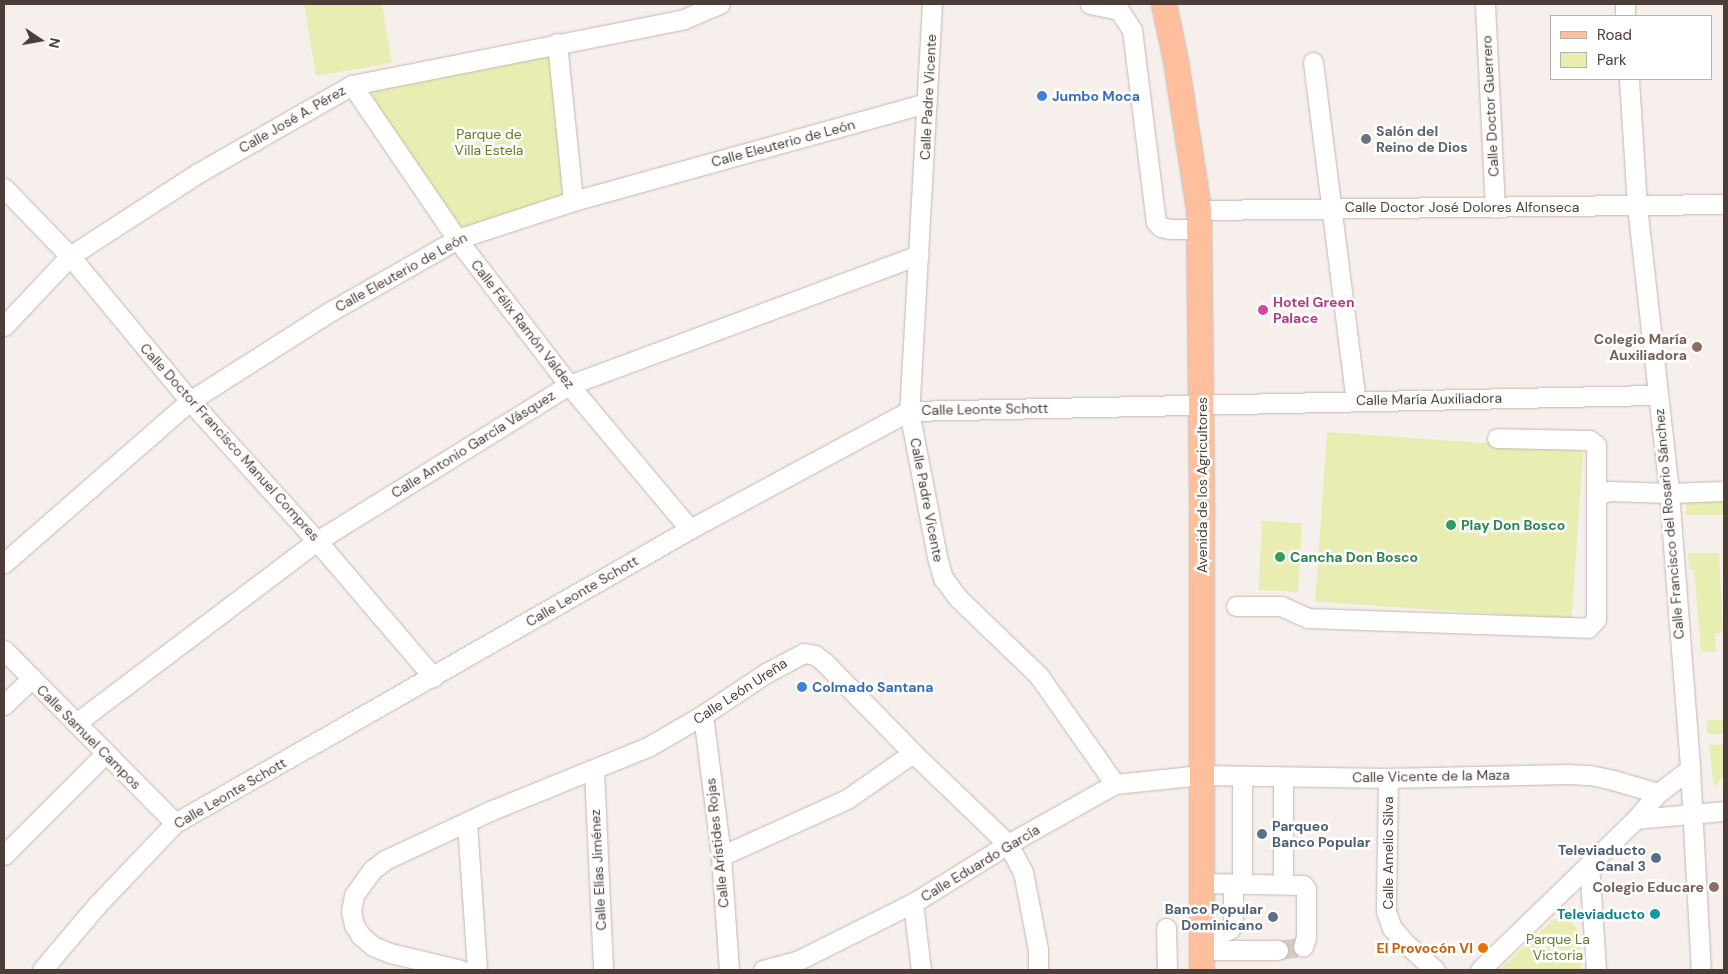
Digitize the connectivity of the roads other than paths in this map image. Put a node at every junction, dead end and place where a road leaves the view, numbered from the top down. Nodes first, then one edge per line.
1 (720, 4) edge
2 (932, 4) edge
3 (1090, 4) edge
4 (1164, 4) edge
5 (1485, 4) edge
6 (557, 43) junction
7 (1313, 62) dead end
8 (1629, 80) edge
9 (352, 85) junction
10 (928, 103) junction
11 (4, 188) edge
12 (573, 201) junction
13 (1724, 204) edge
14 (1637, 206) junction
15 (1330, 208) junction
16 (1495, 208) junction
17 (1199, 220) junction
18 (456, 239) junction
19 (919, 254) junction
20 (70, 256) junction
21 (4, 326) edge
22 (569, 384) junction
23 (1657, 395) junction
24 (190, 401) junction
25 (1356, 401) junction
26 (1202, 406) junction
27 (909, 410) junction
28 (1497, 438) dead end
29 (1724, 491) edge
30 (1603, 493) junction
31 (1669, 493) junction
32 (690, 529) junction
33 (317, 541) junction
34 (4, 563) edge
35 (1236, 606) dead end
36 (4, 650) edge
37 (433, 677) junction
38 (32, 678) junction
39 (4, 705) edge
40 (703, 715) junction
41 (76, 723) junction
42 (913, 753) junction
43 (105, 754) junction
44 (1690, 769) junction
45 (594, 770) junction
46 (1202, 775) junction
47 (1242, 776) junction
48 (1283, 777) junction
49 (1388, 778) junction
50 (1114, 784) junction
51 (1658, 793) junction
52 (1724, 811) edge
53 (1692, 814) junction
54 (1636, 820) junction
55 (175, 823) junction
56 (467, 823) junction
57 (1008, 844) junction
58 (4, 855) edge
59 (721, 856) junction
60 (1589, 864) junction
61 (1202, 883) junction
62 (1238, 884) junction
63 (1283, 884) junction
64 (913, 903) junction
65 (1166, 928) dead end
66 (1303, 948) dead end
67 (1278, 950) tunnel mouth
68 (1202, 951) edge
69 (797, 966) edge
70 (42, 970) edge
71 (461, 970) edge
72 (477, 970) edge
73 (603, 970) edge
74 (729, 970) edge
75 (763, 970) edge
76 (922, 970) edge
77 (1038, 970) edge
78 (1167, 970) edge
79 (1435, 970) edge
80 (1480, 970) edge
81 (1596, 970) edge
82 (1701, 970) edge

1 - 6 street, Calle José A. Pérez
2 - 10 street, Calle Padre Vicente
3 - 17 street, Calle Doctor José Dolores Alfonseca
4 - 17 main road, Avenida de los Agricultores
5 - 16 street, Calle Doctor Guerrero
6 - 9 street, Calle José A. Pérez
6 - 12 street
7 - 15 street
8 - 14 street, Calle Francisco del Rosario Sánchez
9 - 18 street, Calle Félix Ramón Valdez
9 - 20 street, Calle José A. Pérez
10 - 12 street, Calle Eleuterio de León
10 - 19 street, Calle Padre Vicente
11 - 20 street, Calle Doctor Francisco Manuel Compres
12 - 18 street, Calle Eleuterio de León
13 - 14 street, Calle Doctor José Dolores Alfonseca
14 - 16 street, Calle Doctor José Dolores Alfonseca
14 - 23 street, Calle Francisco del Rosario Sánchez
15 - 16 street, Calle Doctor José Dolores Alfonseca
15 - 17 street, Calle Doctor José Dolores Alfonseca
15 - 25 street
17 - 26 main road, Avenida de los Agricultores
18 - 22 street, Calle Félix Ramón Valdez
18 - 24 street, Calle Eleuterio de León
19 - 22 street, Calle Antonio García Vásquez
19 - 27 street, Calle Padre Vicente
20 - 21 street, Calle José A. Pérez
20 - 24 street, Calle Doctor Francisco Manuel Compres
22 - 32 street, Calle Félix Ramón Valdez
22 - 33 street, Calle Antonio García Vásquez
23 - 25 street, Calle María Auxiliadora
23 - 31 street, Calle Francisco del Rosario Sánchez
24 - 33 street, Calle Doctor Francisco Manuel Compres
24 - 34 street, Calle Eleuterio de León
25 - 26 street, Calle María Auxiliadora
26 - 27 street, Calle Leonte Schott
26 - 46 main road, Avenida de los Agricultores
27 - 32 street, Calle Leonte Schott
27 - 50 street, Calle Padre Vicente
28 - 30 street
29 - 31 street
30 - 31 street
30 - 35 street
31 - 44 street, Calle Francisco del Rosario Sánchez
32 - 37 street, Calle Leonte Schott
33 - 37 street, Calle Doctor Francisco Manuel Compres
33 - 41 street, Calle Antonio García Vásquez
36 - 38 street, Calle Samuel Campos
37 - 55 street, Calle Leonte Schott
38 - 39 street
38 - 41 street, Calle Samuel Campos
40 - 42 street, Calle León Ureña
40 - 45 street, Calle León Ureña
40 - 59 street, Calle Arístides Rojas
41 - 43 street, Calle Samuel Campos
42 - 57 street, Calle León Ureña
42 - 59 street
43 - 55 street, Calle Samuel Campos
43 - 58 street
44 - 51 street
44 - 53 street, Calle Francisco del Rosario Sánchez
45 - 56 street, Calle León Ureña
45 - 73 street, Calle Elías Jiménez
46 - 47 street, Calle Vicente de la Maza
46 - 50 street, Calle Eduardo García
46 - 61 main road, Avenida de los Agricultores
47 - 48 street, Calle Vicente de la Maza
47 - 62 street
48 - 49 street, Calle Vicente de la Maza
48 - 63 street
49 - 51 street, Calle Vicente de la Maza
49 - 79 street, Calle Amelio Silva
50 - 57 street, Calle Eduardo García
51 - 54 street
52 - 53 street
53 - 54 street
53 - 82 street, Calle Francisco del Rosario Sánchez
54 - 60 street
55 - 70 street, Calle Leonte Schott
56 - 71 street, Calle León Ureña
56 - 72 street
57 - 64 street, Calle Eduardo García
57 - 77 street, Calle León Ureña
59 - 74 street, Calle Arístides Rojas
60 - 80 street
60 - 81 street
61 - 62 street
61 - 68 main road, Avenida de los Agricultores
62 - 63 street
62 - 68 street
63 - 66 street
64 - 69 street, Calle Eduardo García
64 - 76 street
65 - 78 street
67 - 68 street
69 - 75 street, Calle Eduardo García

